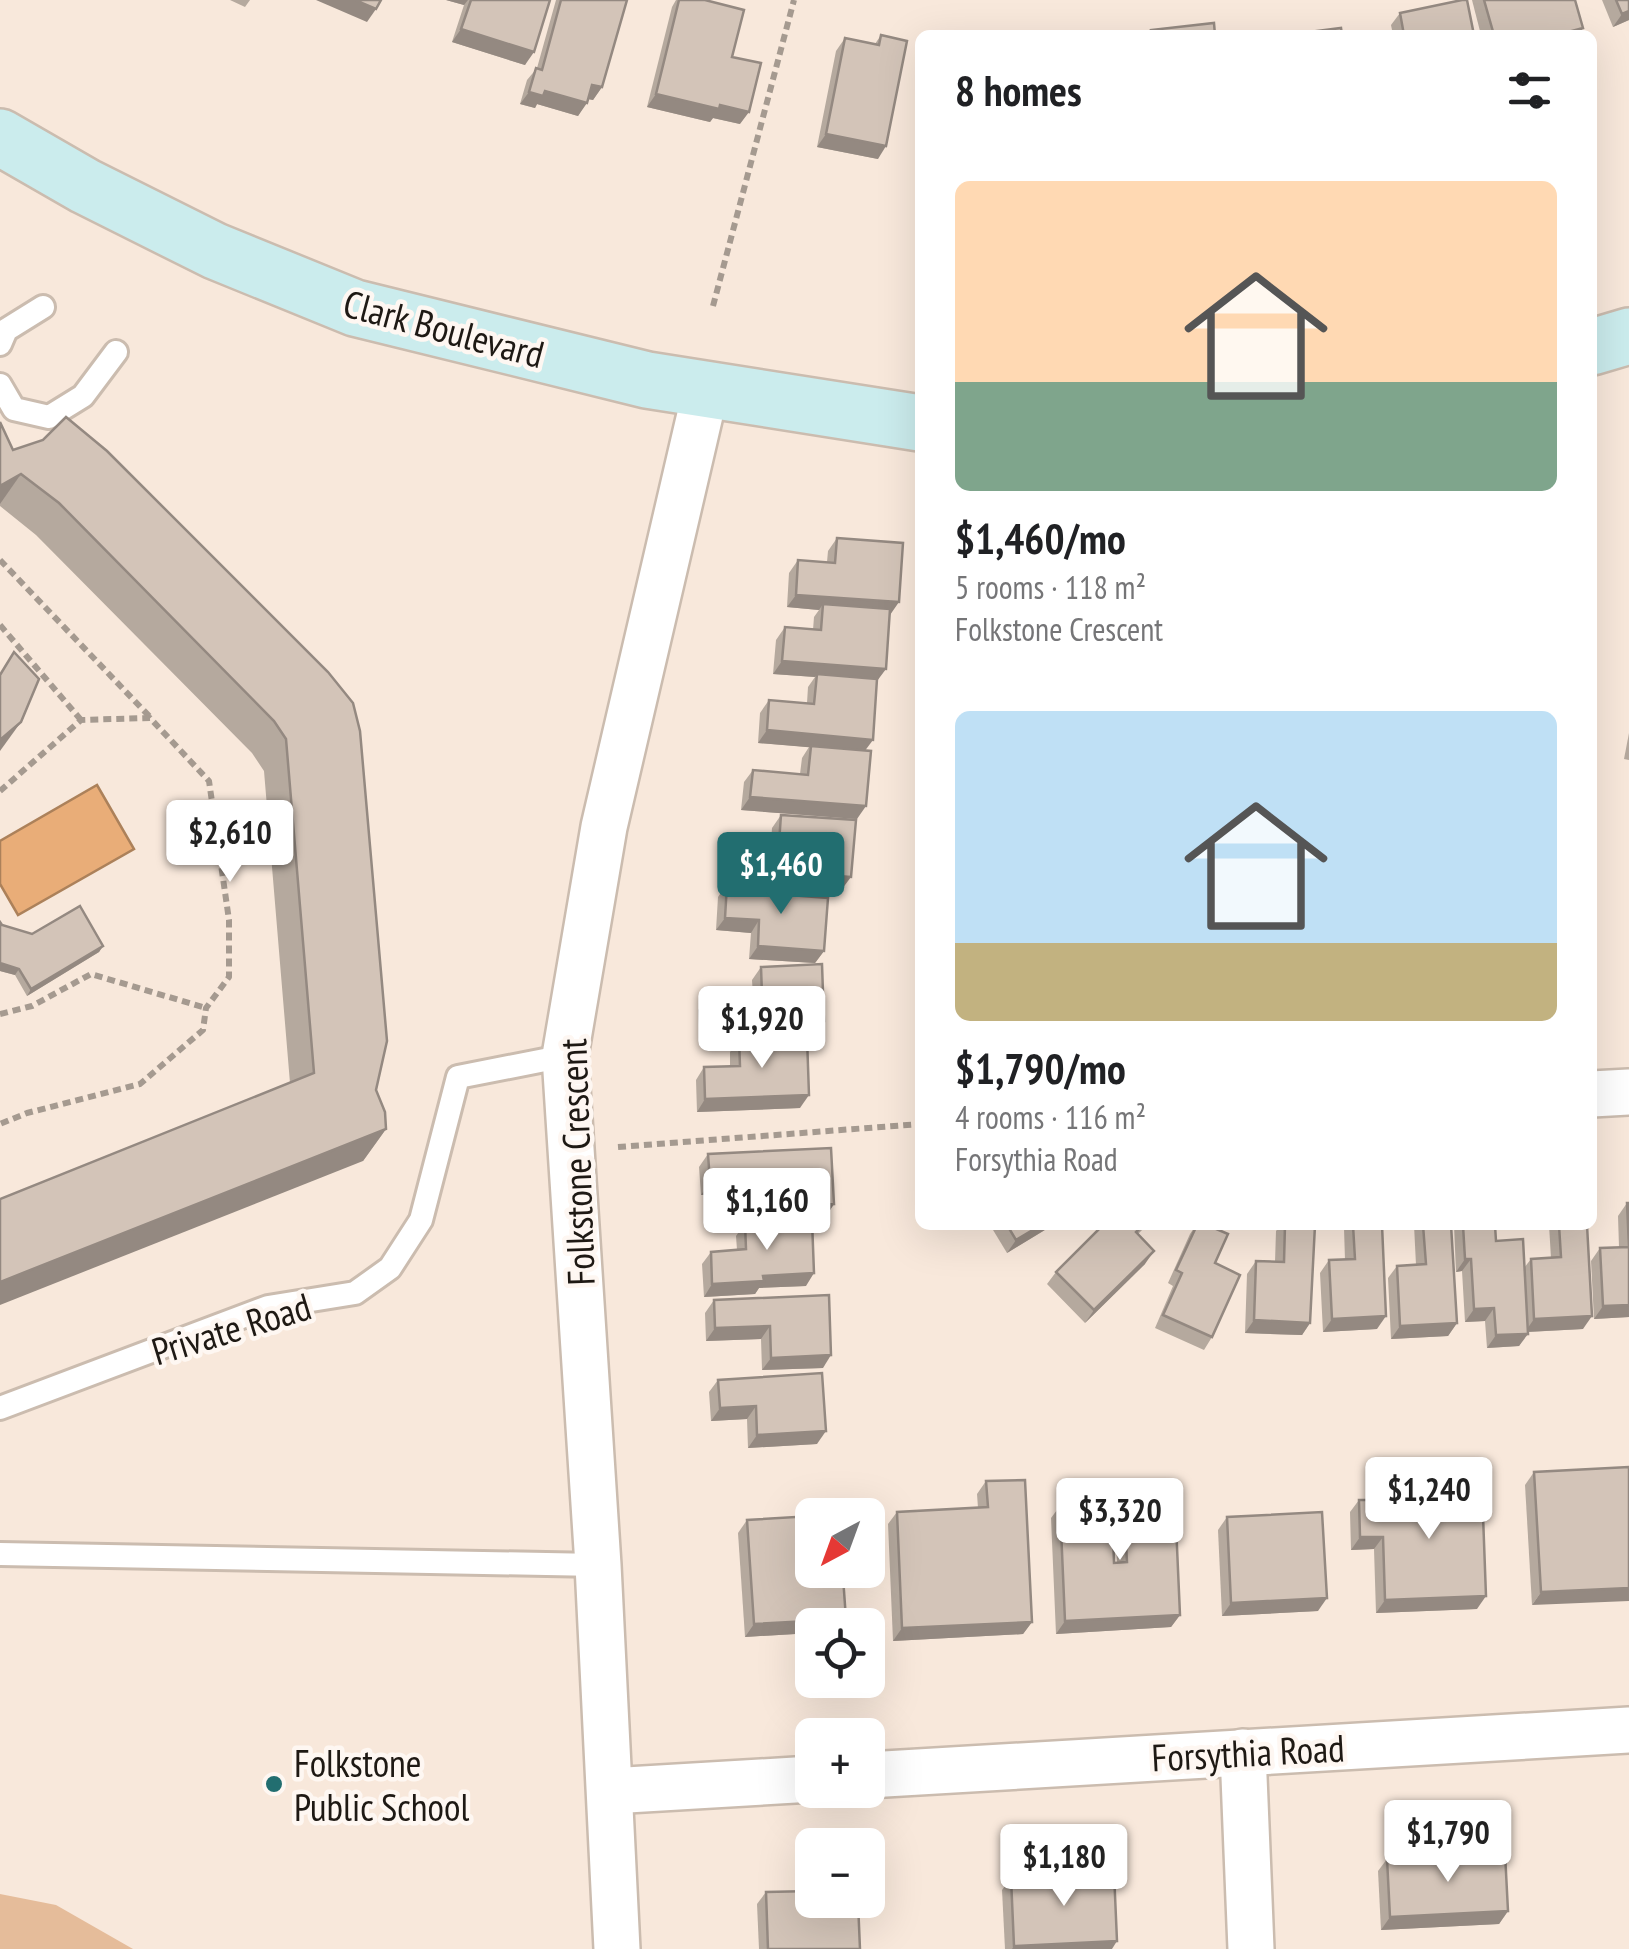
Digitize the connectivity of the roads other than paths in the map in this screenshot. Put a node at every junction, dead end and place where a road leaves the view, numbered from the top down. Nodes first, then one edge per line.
1 (0, 137) edge
2 (43, 307) dead end
3 (1629, 336) edge
4 (0, 344) edge
5 (1597, 345) edge
6 (116, 352) dead end
7 (0, 385) edge
8 (706, 389) junction
9 (915, 421) edge
10 (565, 1056) junction
11 (1629, 1092) edge
12 (1597, 1094) edge
13 (0, 1408) edge
14 (0, 1554) edge
15 (598, 1565) junction
16 (1629, 1730) edge
17 (1243, 1752) junction
18 (885, 1774) edge
19 (795, 1779) edge
20 (610, 1791) junction
21 (617, 1949) edge
22 (1251, 1949) edge

1 - 8 street, Clark Boulevard
2 - 4 lane
3 - 5 street
6 - 7 lane
8 - 9 street, Clark Boulevard
8 - 10 street, Folkstone Crescent
10 - 13 lane, Private Road
10 - 15 street, Folkstone Crescent
11 - 12 street
14 - 15 lane
15 - 20 street, Folkstone Crescent
16 - 17 street, Forsythia Road
17 - 18 street, Forsythia Road
17 - 22 street
19 - 20 street
20 - 21 street, Folkstone Crescent

